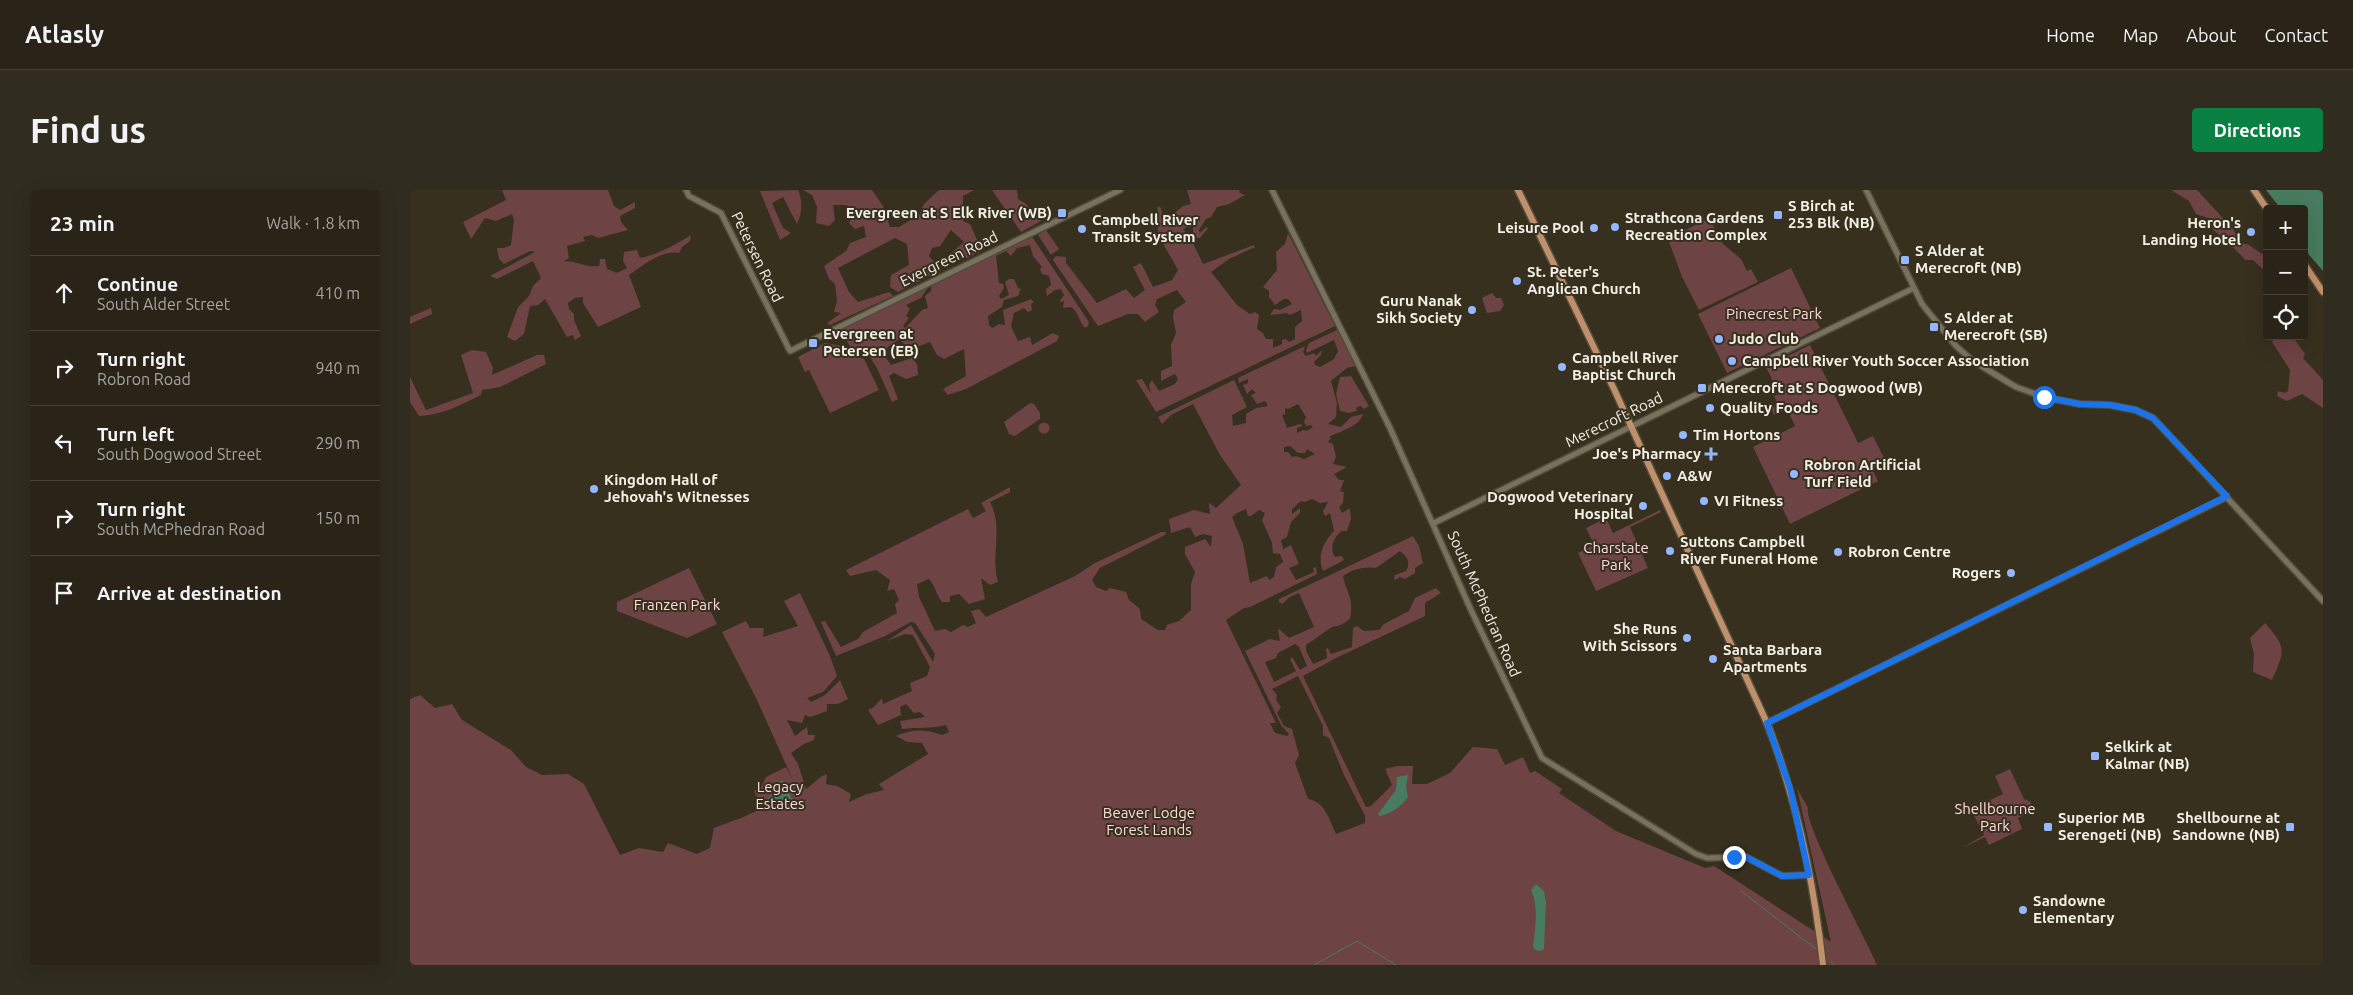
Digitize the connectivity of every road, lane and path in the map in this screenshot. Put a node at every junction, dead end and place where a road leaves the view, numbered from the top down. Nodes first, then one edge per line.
1 (686, 190) edge
2 (1120, 190) edge
3 (1272, 190) edge
4 (1518, 190) edge
5 (1866, 190) edge
6 (2254, 190) edge
7 (2264, 205) edge
8 (2308, 270) edge
9 (1914, 288) junction
10 (2323, 292) edge
11 (790, 351) joint
12 (1632, 426) junction
13 (2227, 496) junction
14 (1434, 523) junction
15 (2323, 601) edge
16 (1767, 723) junction
17 (1809, 875) junction
18 (1823, 965) edge

1 - 11 street, Petersen Road
2 - 11 street, Evergreen Road
3 - 14 street, South McPhedran Road
4 - 12 main road
5 - 9 street
6 - 7 main road
8 - 10 main road
9 - 12 street, Merecroft Road
9 - 13 street
12 - 14 street, Merecroft Road
12 - 16 main road
13 - 15 street
13 - 16 street
14 - 17 street, South McPhedran Road
16 - 17 main road
17 - 18 main road

